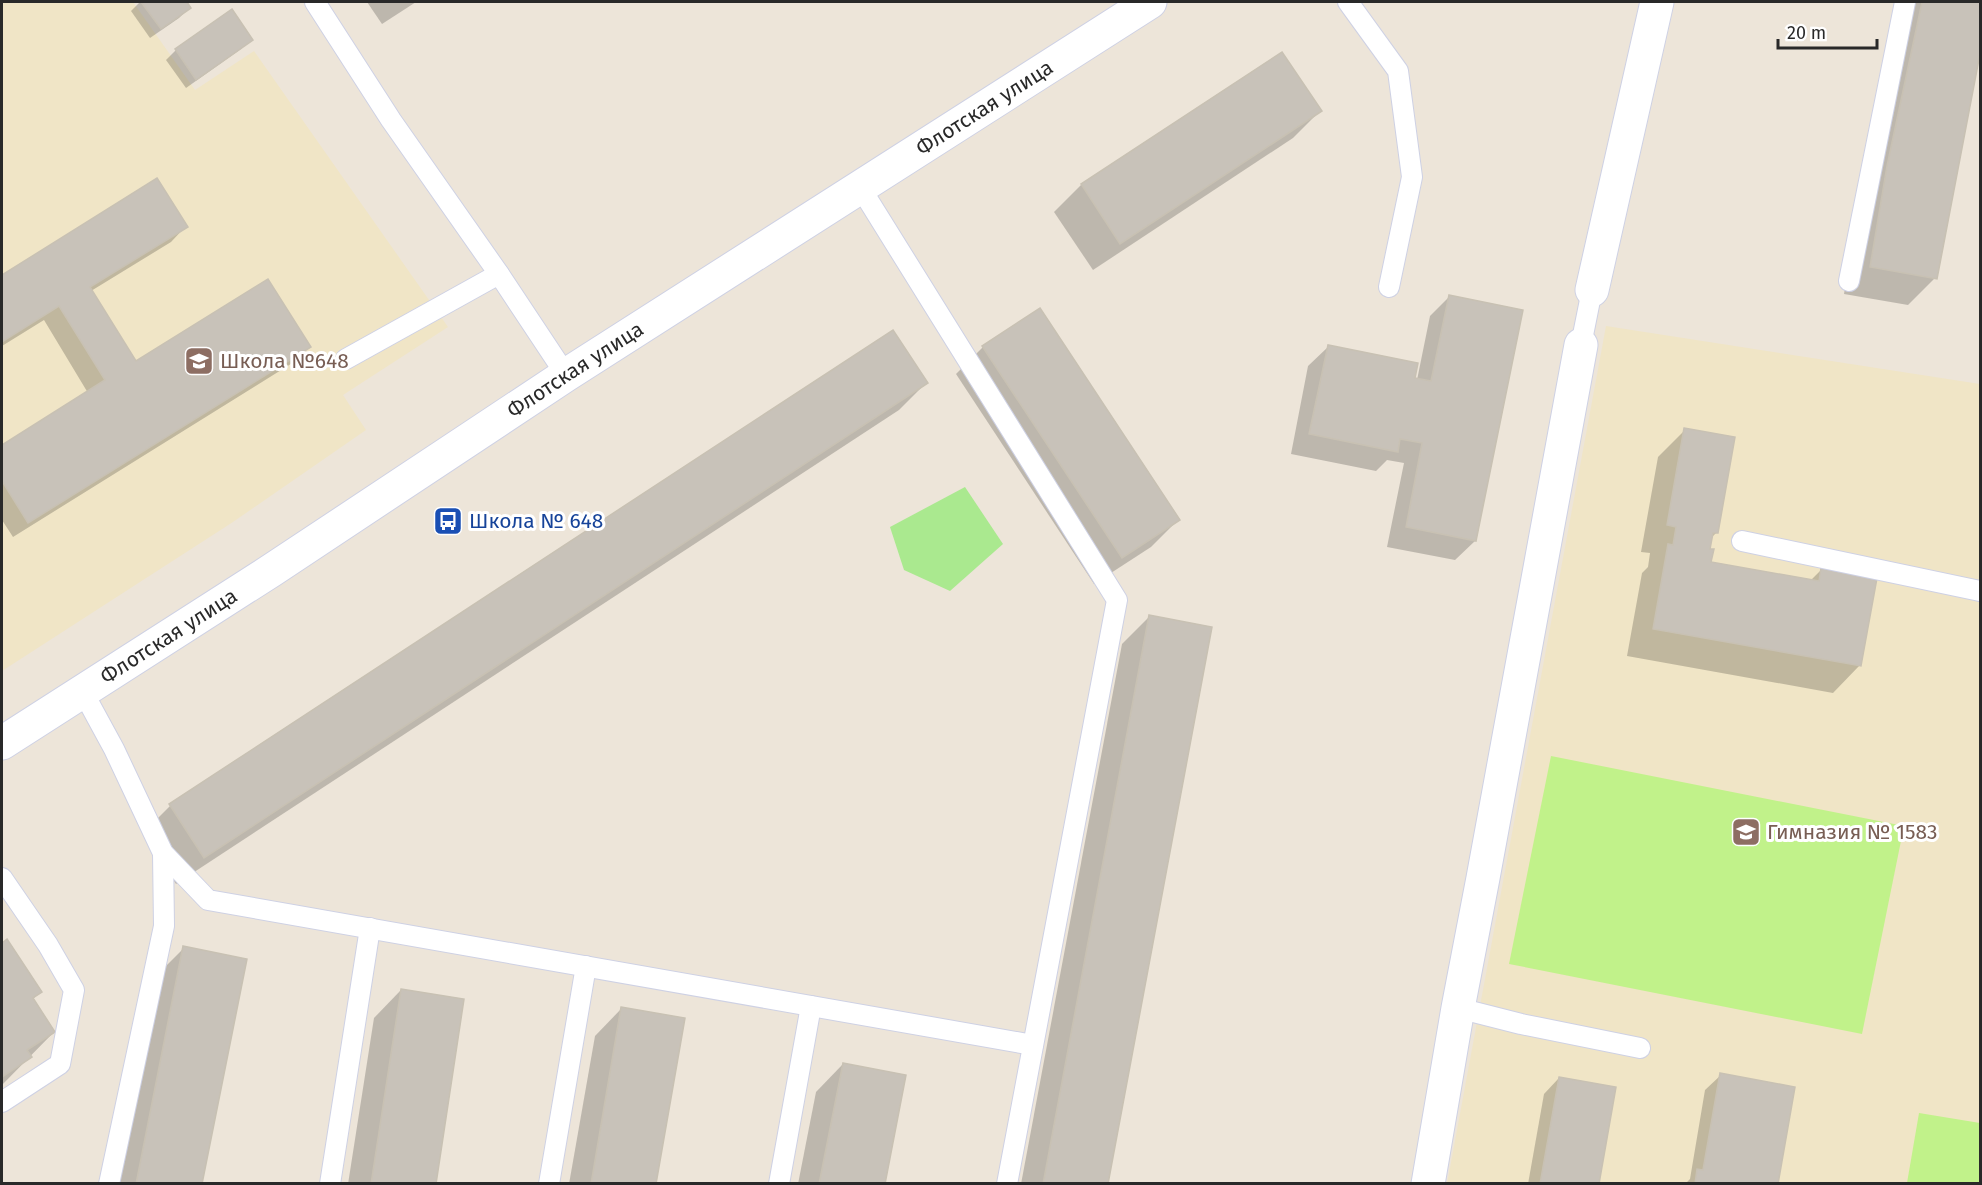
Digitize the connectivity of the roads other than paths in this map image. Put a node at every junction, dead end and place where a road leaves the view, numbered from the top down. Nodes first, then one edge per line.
1 (315, 2) edge
2 (1150, 2) edge
3 (1347, 2) edge
4 (1657, 2) edge
5 (1905, 2) edge
6 (860, 187) junction
7 (499, 274) junction
8 (1849, 281) dead end
9 (1389, 287) dead end
10 (1592, 290) joint
11 (1581, 345) joint
12 (346, 359) dead end
13 (566, 375) junction
14 (1742, 541) dead end
15 (1980, 591) edge
16 (83, 692) junction
17 (2, 743) edge
18 (164, 853) junction
19 (2, 878) edge
20 (370, 928) junction
21 (586, 966) junction
22 (811, 1006) junction
23 (1458, 1008) junction
24 (1033, 1045) junction
25 (1640, 1048) dead end
26 (2, 1102) edge
27 (109, 1184) edge
28 (330, 1184) edge
29 (549, 1184) edge
30 (779, 1184) edge
31 (1007, 1184) edge
32 (1428, 1184) edge

1 - 7 lane
2 - 6 main road, Флотская улица
3 - 9 lane
4 - 10 main road
5 - 8 lane
6 - 13 main road, Флотская улица
6 - 24 lane
7 - 12 lane
7 - 13 lane
10 - 11 lane
11 - 23 main road
13 - 16 main road, Флотская улица
14 - 15 lane
16 - 17 main road, Флотская улица
16 - 18 lane
18 - 20 lane
18 - 27 lane
19 - 26 lane
20 - 21 lane
20 - 28 lane
21 - 22 lane
21 - 29 lane
22 - 24 lane
22 - 30 lane
23 - 25 lane
23 - 32 main road
24 - 31 lane

